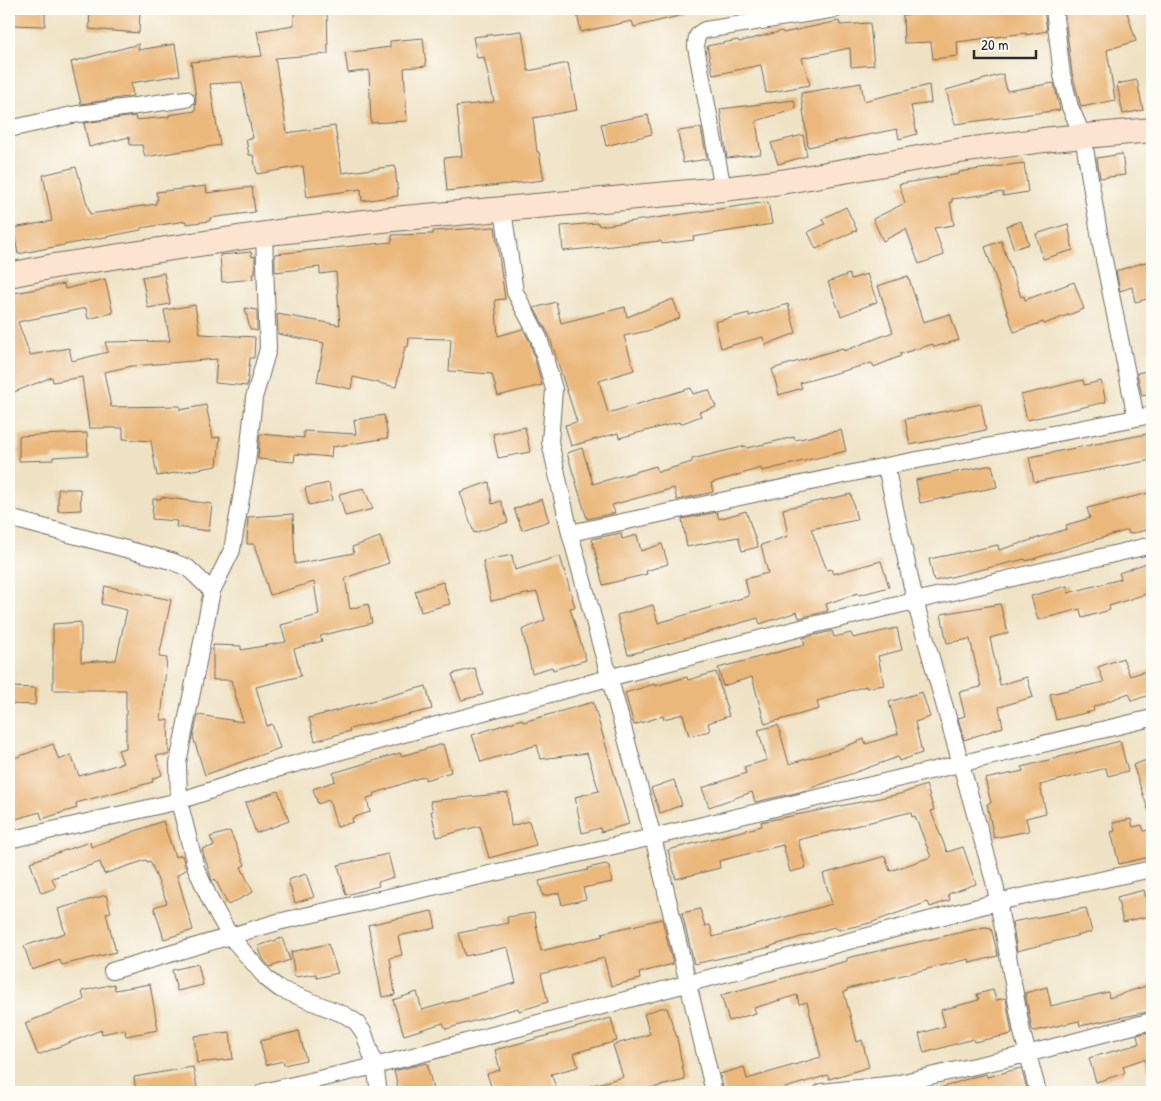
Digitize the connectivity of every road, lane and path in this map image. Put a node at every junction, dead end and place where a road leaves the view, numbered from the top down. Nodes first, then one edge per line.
1 (836, 9) edge
2 (1054, 9) edge
3 (186, 99) dead end
4 (9, 129) edge
5 (1152, 130) edge
6 (1083, 136) junction
7 (723, 189) junction
8 (503, 210) junction
9 (264, 234) junction
10 (9, 276) edge
11 (1144, 416) edge
12 (886, 466) junction
13 (9, 518) edge
14 (570, 533) junction
15 (1152, 544) edge
16 (212, 591) junction
17 (915, 601) junction
18 (608, 678) junction
19 (1152, 718) edge
20 (960, 765) junction
21 (179, 802) junction
22 (652, 837) junction
23 (9, 840) edge
24 (1152, 869) edge
25 (997, 902) junction
26 (230, 936) junction
27 (112, 971) dead end
28 (688, 983) junction
29 (1152, 1021) edge
30 (1027, 1054) junction
31 (375, 1066) junction
32 (263, 1092) edge
33 (379, 1092) edge
34 (714, 1092) edge
35 (822, 1092) edge
36 (1038, 1092) edge

1 - 7 street
2 - 6 street
3 - 4 street
5 - 6 street
6 - 7 street
6 - 11 street
7 - 8 street
8 - 9 street
8 - 14 street
9 - 10 street
9 - 16 street
11 - 12 street
12 - 14 street
12 - 17 street
13 - 16 street
14 - 18 street
15 - 17 street
16 - 21 street
17 - 18 street
17 - 20 street
18 - 21 street
18 - 22 street
19 - 20 street
20 - 22 street
20 - 25 street
21 - 23 street
21 - 26 street
22 - 26 street
22 - 28 street
24 - 25 street
25 - 28 street
25 - 30 street
26 - 27 street
26 - 31 street
28 - 31 street
28 - 34 street
29 - 30 street
30 - 35 street
30 - 36 street
31 - 32 street
31 - 33 street

